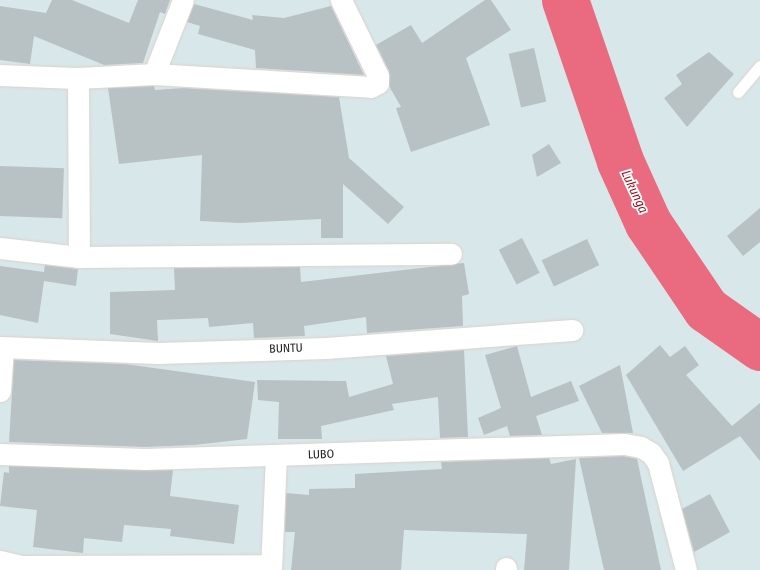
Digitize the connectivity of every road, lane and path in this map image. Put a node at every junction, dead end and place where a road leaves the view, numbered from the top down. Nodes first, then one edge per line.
1 (183, 0) edge
2 (342, 0) edge
3 (760, 66) edge
4 (154, 74) junction
5 (0, 75) edge
6 (78, 78) junction
7 (738, 92) dead end
8 (0, 248) edge
9 (451, 254) dead end
10 (79, 257) junction
11 (572, 330) dead end
12 (2, 347) edge
13 (0, 391) edge
14 (0, 454) edge
15 (276, 456) junction
16 (0, 561) edge
17 (271, 567) edge
18 (686, 570) edge

1 - 4 street
2 - 4 street
3 - 7 lane
4 - 6 street
5 - 6 street
6 - 10 street
8 - 10 street
9 - 10 street
11 - 12 street, BUNTU
12 - 13 street
14 - 15 street, LUBO
15 - 17 street
15 - 18 street, LUBO
16 - 17 street

